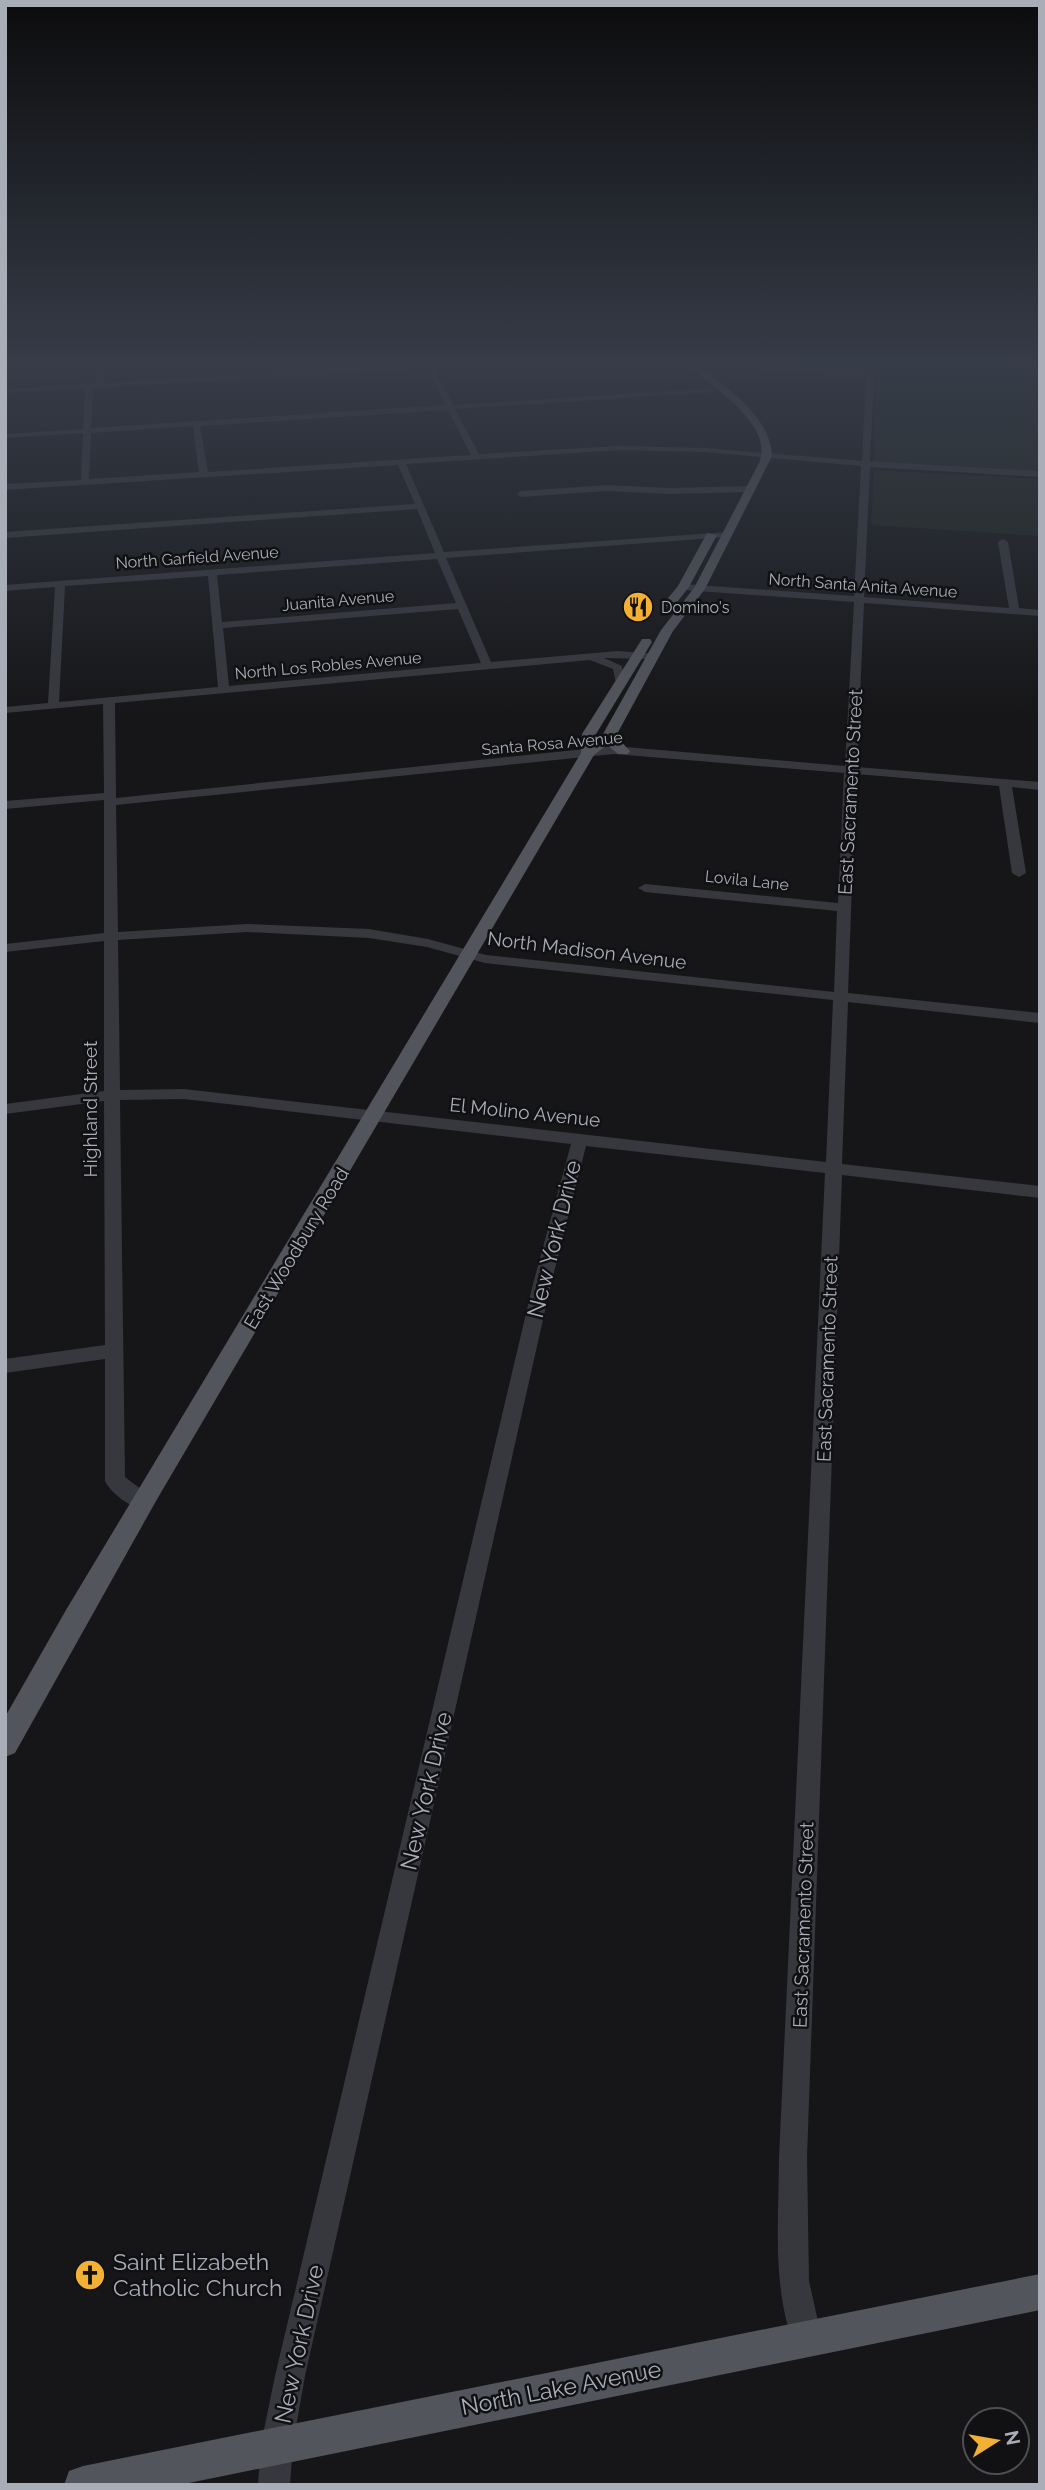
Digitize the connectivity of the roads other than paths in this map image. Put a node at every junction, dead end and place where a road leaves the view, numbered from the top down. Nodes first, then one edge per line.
1 (82, 482) edge
2 (410, 482) edge
3 (721, 482) edge
4 (738, 482) edge
5 (744, 482) edge
6 (755, 482) edge
7 (863, 482) edge
8 (5, 487) edge
9 (751, 489) junction
10 (521, 494) dead end
11 (729, 500) dead end
12 (421, 506) junction
13 (715, 528) junction
14 (727, 534) junction
15 (5, 535) edge
16 (1003, 542) dead end
17 (441, 554) junction
18 (212, 572) junction
19 (60, 583) junction
20 (683, 587) junction
21 (5, 588) edge
22 (699, 589) junction
23 (859, 601) junction
24 (462, 606) junction
25 (1015, 612) junction
26 (1040, 614) edge
27 (677, 616) junction
28 (217, 625) junction
29 (652, 628) dead end
30 (647, 655) junction
31 (578, 658) junction
32 (488, 666) junction
33 (620, 681) junction
34 (224, 690) junction
35 (109, 700) junction
36 (53, 705) junction
37 (5, 710) edge
38 (609, 736) junction
39 (623, 751) junction
40 (588, 753) junction
41 (851, 770) junction
42 (1005, 783) junction
43 (1040, 786) edge
44 (109, 799) junction
45 (5, 805) edge
46 (1020, 873) dead end
47 (645, 888) dead end
48 (845, 908) junction
49 (111, 937) junction
50 (5, 948) edge
51 (471, 955) junction
52 (842, 997) junction
53 (1040, 1018) edge
54 (110, 1096) junction
55 (5, 1109) edge
56 (374, 1117) junction
57 (580, 1139) junction
58 (835, 1168) junction
59 (1040, 1192) edge
60 (112, 1351) junction
61 (5, 1366) edge
62 (143, 1502) junction
63 (6, 1742) edge
64 (1040, 2292) edge
65 (807, 2339) junction
66 (277, 2444) junction
67 (83, 2485) edge
68 (274, 2485) edge

1 - 8 street
2 - 12 street
3 - 10 street
4 - 11 main road
5 - 9 street
6 - 9 main road, East Woodbury Road
7 - 23 street, East Sacramento Street
9 - 14 main road, East Woodbury Road
12 - 15 street
12 - 17 street
13 - 14 street, North Garfield Avenue
13 - 17 street, North Garfield Avenue
13 - 20 main road
14 - 22 main road, East Woodbury Road
16 - 25 street
17 - 18 street, North Garfield Avenue
17 - 24 street
18 - 19 street, North Garfield Avenue
18 - 28 street
19 - 21 street, North Garfield Avenue
19 - 36 street
20 - 22 street, North Santa Anita Avenue
20 - 27 main road
22 - 23 street, North Santa Anita Avenue
22 - 27 main road, East Woodbury Road
23 - 25 street, North Santa Anita Avenue
23 - 41 street, East Sacramento Street
24 - 28 street, Juanita Avenue
24 - 32 street
25 - 26 street, North Santa Anita Avenue
27 - 30 main road, East Woodbury Road
28 - 34 street
29 - 30 main road, East Woodbury Road
30 - 31 street, North Los Robles Avenue
30 - 33 main road, East Woodbury Road
30 - 38 main road, East Woodbury Road
31 - 32 street, North Los Robles Avenue
31 - 33 street
32 - 34 street, North Los Robles Avenue
33 - 40 main road, East Woodbury Road
34 - 35 street, North Los Robles Avenue
35 - 36 street, North Los Robles Avenue
35 - 44 street, Highland Street
36 - 37 street, North Los Robles Avenue
38 - 39 main road
38 - 40 main road, East Woodbury Road
39 - 40 street, Santa Rosa Avenue
39 - 41 street, Santa Rosa Avenue
40 - 44 street, Santa Rosa Avenue
40 - 51 main road, East Woodbury Road
41 - 42 street, Santa Rosa Avenue
41 - 48 street, East Sacramento Street
42 - 43 street, Santa Rosa Avenue
42 - 46 street
44 - 45 street, Santa Rosa Avenue
44 - 49 street, Highland Street
47 - 48 street, Lovila Lane
48 - 52 street, East Sacramento Street
49 - 50 street, North Madison Avenue
49 - 51 street, North Madison Avenue
49 - 54 street, Highland Street
51 - 52 street, North Madison Avenue
51 - 56 main road, East Woodbury Road
52 - 53 street, North Madison Avenue
52 - 58 street, East Sacramento Street
54 - 55 street, El Molino Avenue
54 - 56 street, El Molino Avenue
54 - 60 street, Highland Street
56 - 57 street, El Molino Avenue
56 - 62 main road, East Woodbury Road
57 - 58 street, El Molino Avenue
57 - 66 street, New York Drive
58 - 59 street, El Molino Avenue
58 - 65 street, East Sacramento Street
60 - 61 street
60 - 62 street, Highland Street
62 - 63 main road, East Woodbury Road
64 - 65 main road, North Lake Avenue
65 - 66 main road, North Lake Avenue
66 - 67 main road, North Lake Avenue
66 - 68 street, New York Drive

